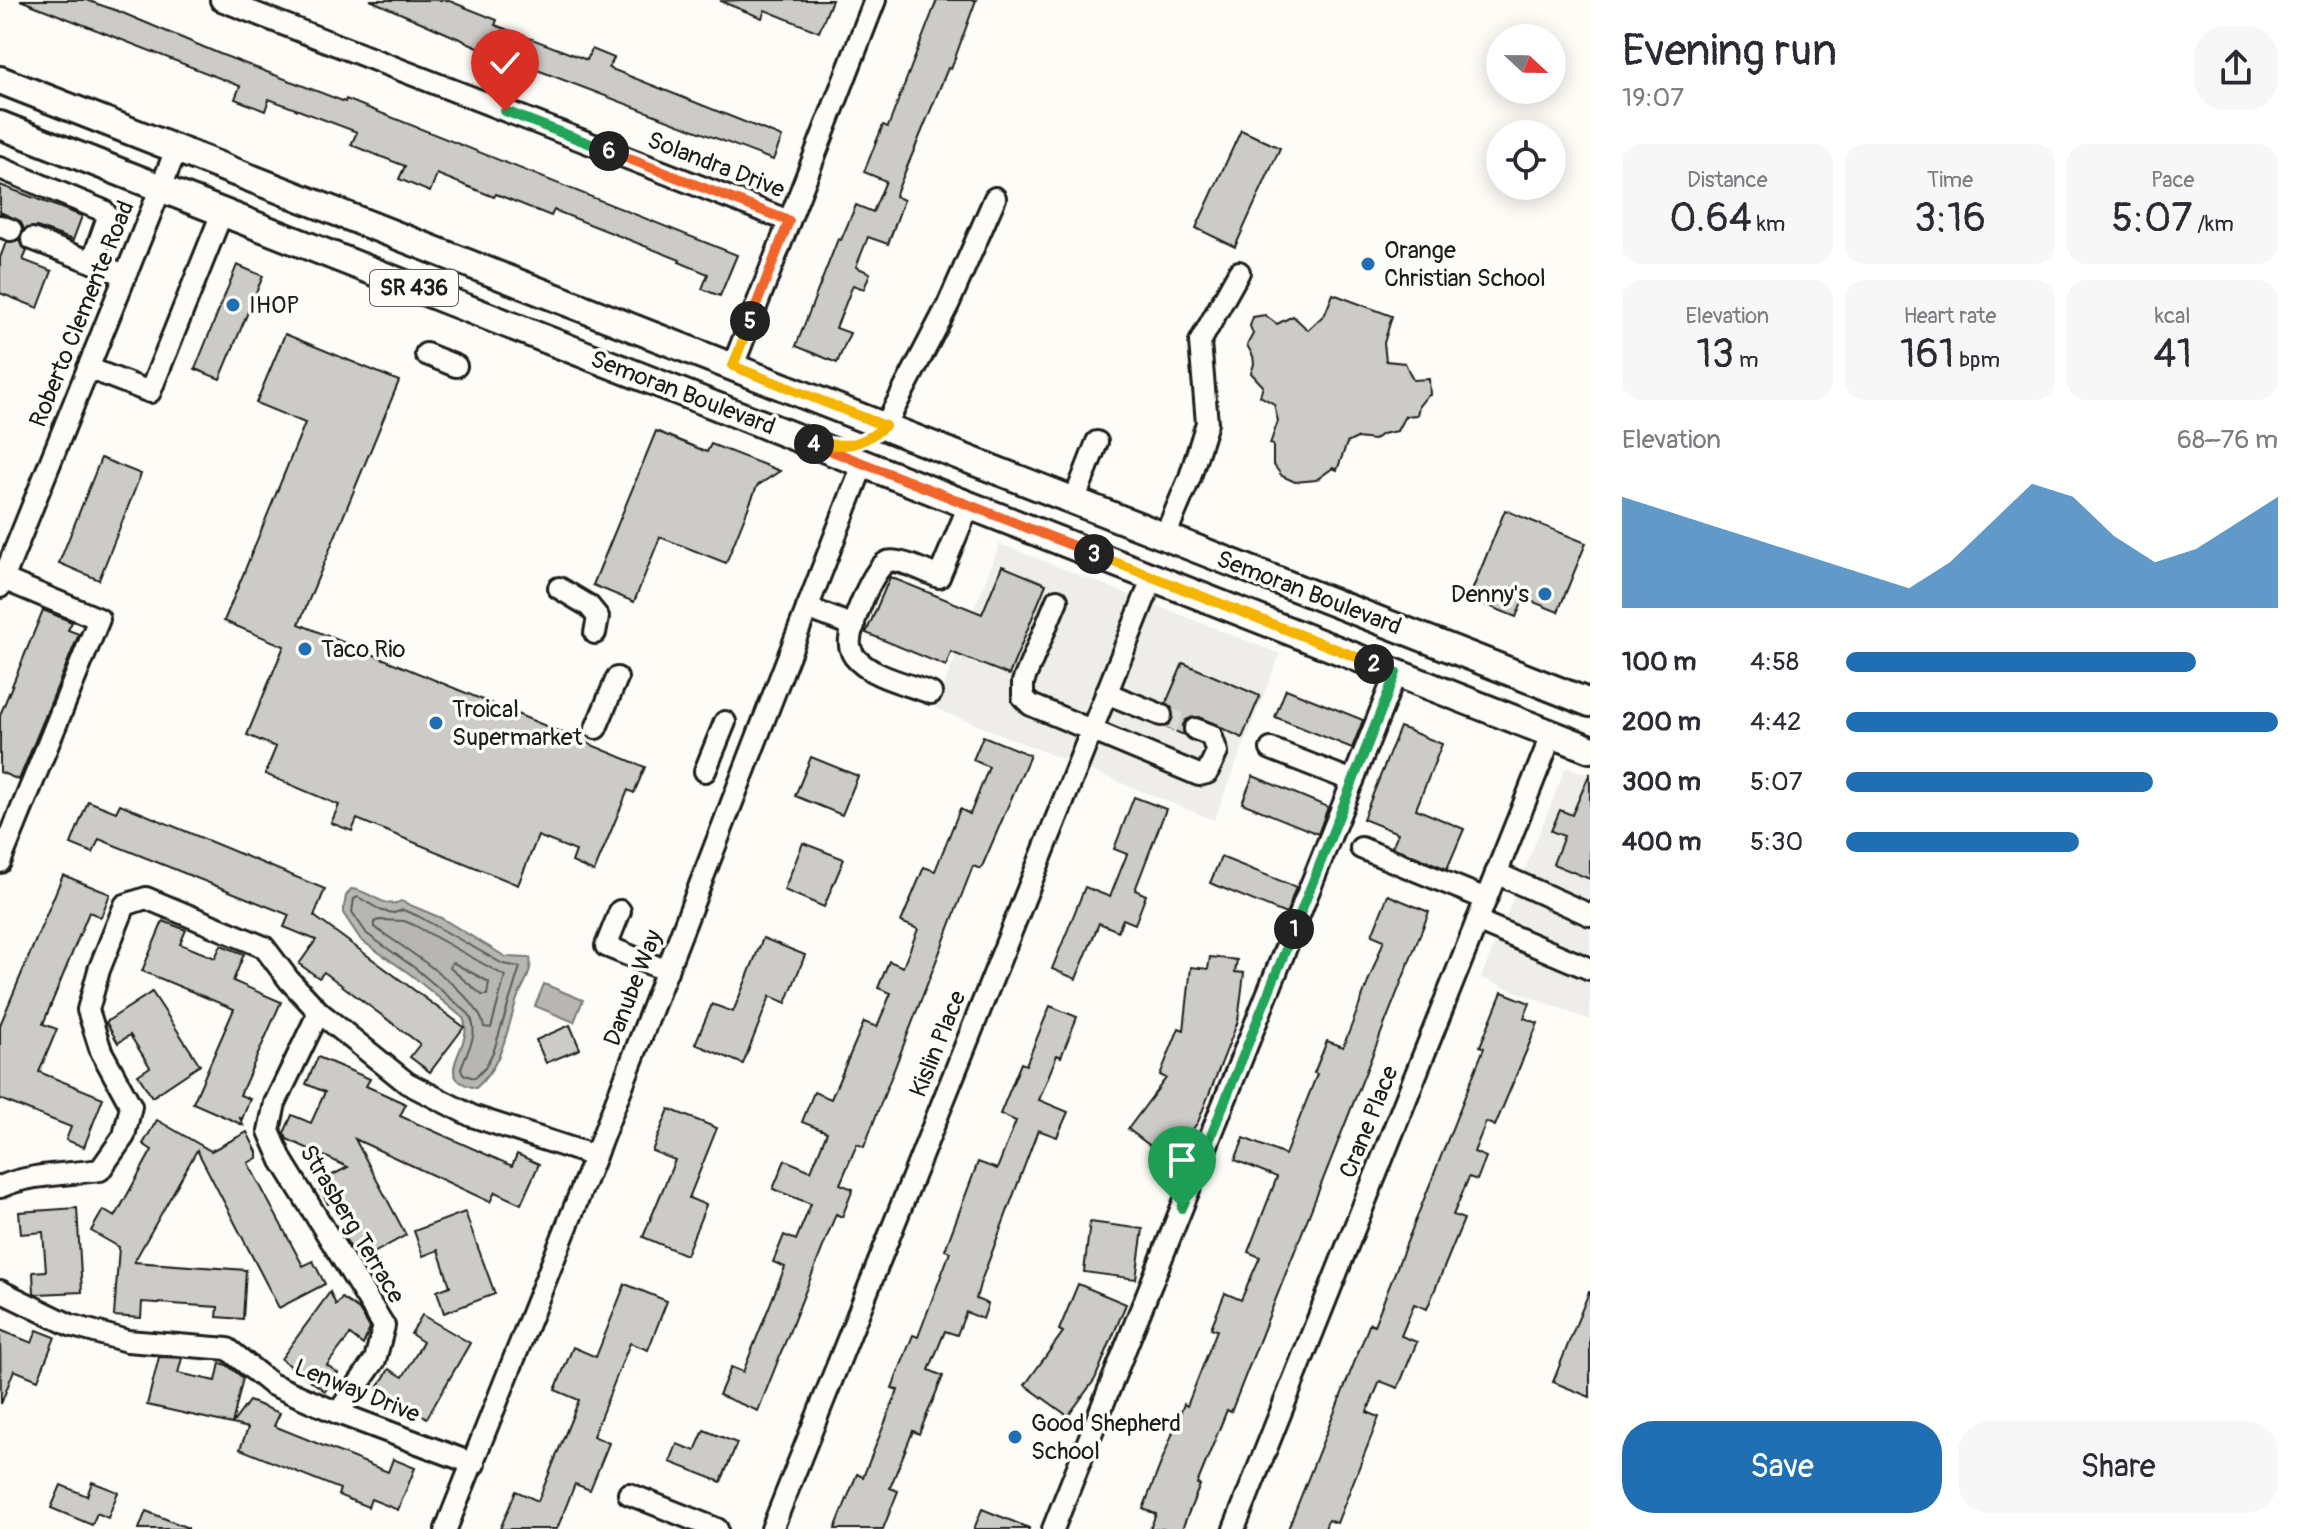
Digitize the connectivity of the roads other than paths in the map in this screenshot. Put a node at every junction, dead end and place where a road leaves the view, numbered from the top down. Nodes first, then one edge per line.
1 (221, 0) edge
2 (875, 0) edge
3 (0, 80) edge
4 (2, 131) edge
5 (176, 150) junction
6 (0, 168) edge
7 (161, 188) junction
8 (995, 198) dead end
9 (222, 213) junction
10 (789, 221) junction
11 (32, 239) dead end
12 (92, 262) junction
13 (1239, 272) dead end
14 (125, 275) junction
15 (426, 354) dead end
16 (456, 366) dead end
17 (733, 366) junction
18 (88, 368) junction
19 (885, 426) junction
20 (808, 442) junction
21 (1097, 442) dead end
22 (942, 449) junction
23 (863, 464) junction
24 (1074, 501) junction
25 (969, 505) junction
26 (1165, 536) junction
27 (1153, 577) junction
28 (2, 583) edge
29 (559, 588) dead end
30 (1057, 600) dead end
31 (807, 608) junction
32 (854, 626) junction
33 (595, 633) dead end
34 (1396, 673) junction
35 (617, 678) dead end
36 (931, 693) dead end
37 (1106, 693) junction
38 (1588, 698) edge
39 (1161, 715) tunnel mouth
40 (725, 722) dead end
41 (596, 728) dead end
42 (1092, 729) junction
43 (1195, 729) tunnel mouth
44 (1552, 734) junction
45 (1271, 749) dead end
46 (1590, 749) edge
47 (705, 771) dead end
48 (1353, 781) junction
49 (1361, 848) dead end
50 (0, 862) edge
51 (1496, 873) junction
52 (1486, 899) junction
53 (620, 911) dead end
54 (1590, 915) edge
55 (1477, 921) junction
56 (1590, 969) edge
57 (667, 971) junction
58 (319, 1012) junction
59 (595, 1156) junction
60 (0, 1187) edge
61 (0, 1291) edge
62 (338, 1413) junction
63 (474, 1464) junction
64 (629, 1494) dead end
65 (446, 1529) edge
66 (717, 1529) edge
67 (772, 1529) edge
68 (1053, 1529) edge
69 (1234, 1529) edge

1 - 10 street, Solandra Drive
2 - 10 street
3 - 5 main road, Semoran Boulevard / SR 436
4 - 7 main road, Semoran Boulevard / SR 436
5 - 7 street, Roberto Clemente Road
5 - 17 main road, Semoran Boulevard / SR 436
6 - 12 street
7 - 9 main road, Semoran Boulevard / SR 436
7 - 14 street, Roberto Clemente Road
8 - 19 street
9 - 18 street
9 - 20 main road, Semoran Boulevard / SR 436
10 - 17 street
11 - 12 street
12 - 14 street
13 - 26 street
14 - 18 street, Roberto Clemente Road
15 - 16 street
17 - 19 main road, Semoran Boulevard / SR 436
18 - 28 street, Roberto Clemente Road
19 - 20 main road
19 - 22 main road, Semoran Boulevard / SR 436
20 - 23 main road, Semoran Boulevard / SR 436
21 - 24 street
22 - 23 main road
22 - 24 main road, Semoran Boulevard / SR 436
23 - 25 main road, Semoran Boulevard / SR 436
23 - 31 street, Danube Way
24 - 26 main road, Semoran Boulevard / SR 436
25 - 27 main road, Semoran Boulevard / SR 436
25 - 32 street
26 - 38 main road, Semoran Boulevard / SR 436
27 - 34 main road, Semoran Boulevard / SR 436
27 - 37 street, Kislin Place
28 - 50 street
29 - 33 street
30 - 42 street
31 - 32 street
31 - 57 street, Danube Way
32 - 36 street
34 - 44 main road, Semoran Boulevard / SR 436
34 - 48 street
35 - 41 street
37 - 39 street
37 - 42 street, Kislin Place
40 - 47 street
42 - 43 street
42 - 67 street, Kislin Place
44 - 46 main road, Semoran Boulevard / SR 436
44 - 51 street, Crane Place
45 - 48 street
48 - 68 street
49 - 52 street
51 - 52 street, Crane Place
51 - 54 street
52 - 55 street, Crane Place
53 - 57 street
55 - 56 street
55 - 69 street, Crane Place
57 - 59 street, Danube Way
58 - 59 street
58 - 60 street
58 - 62 street, Strasberg Terrace
59 - 63 street, Danube Way
61 - 62 street, Lenway Drive
62 - 63 street, Lenway Drive
63 - 65 street, Danube Way
64 - 66 street

